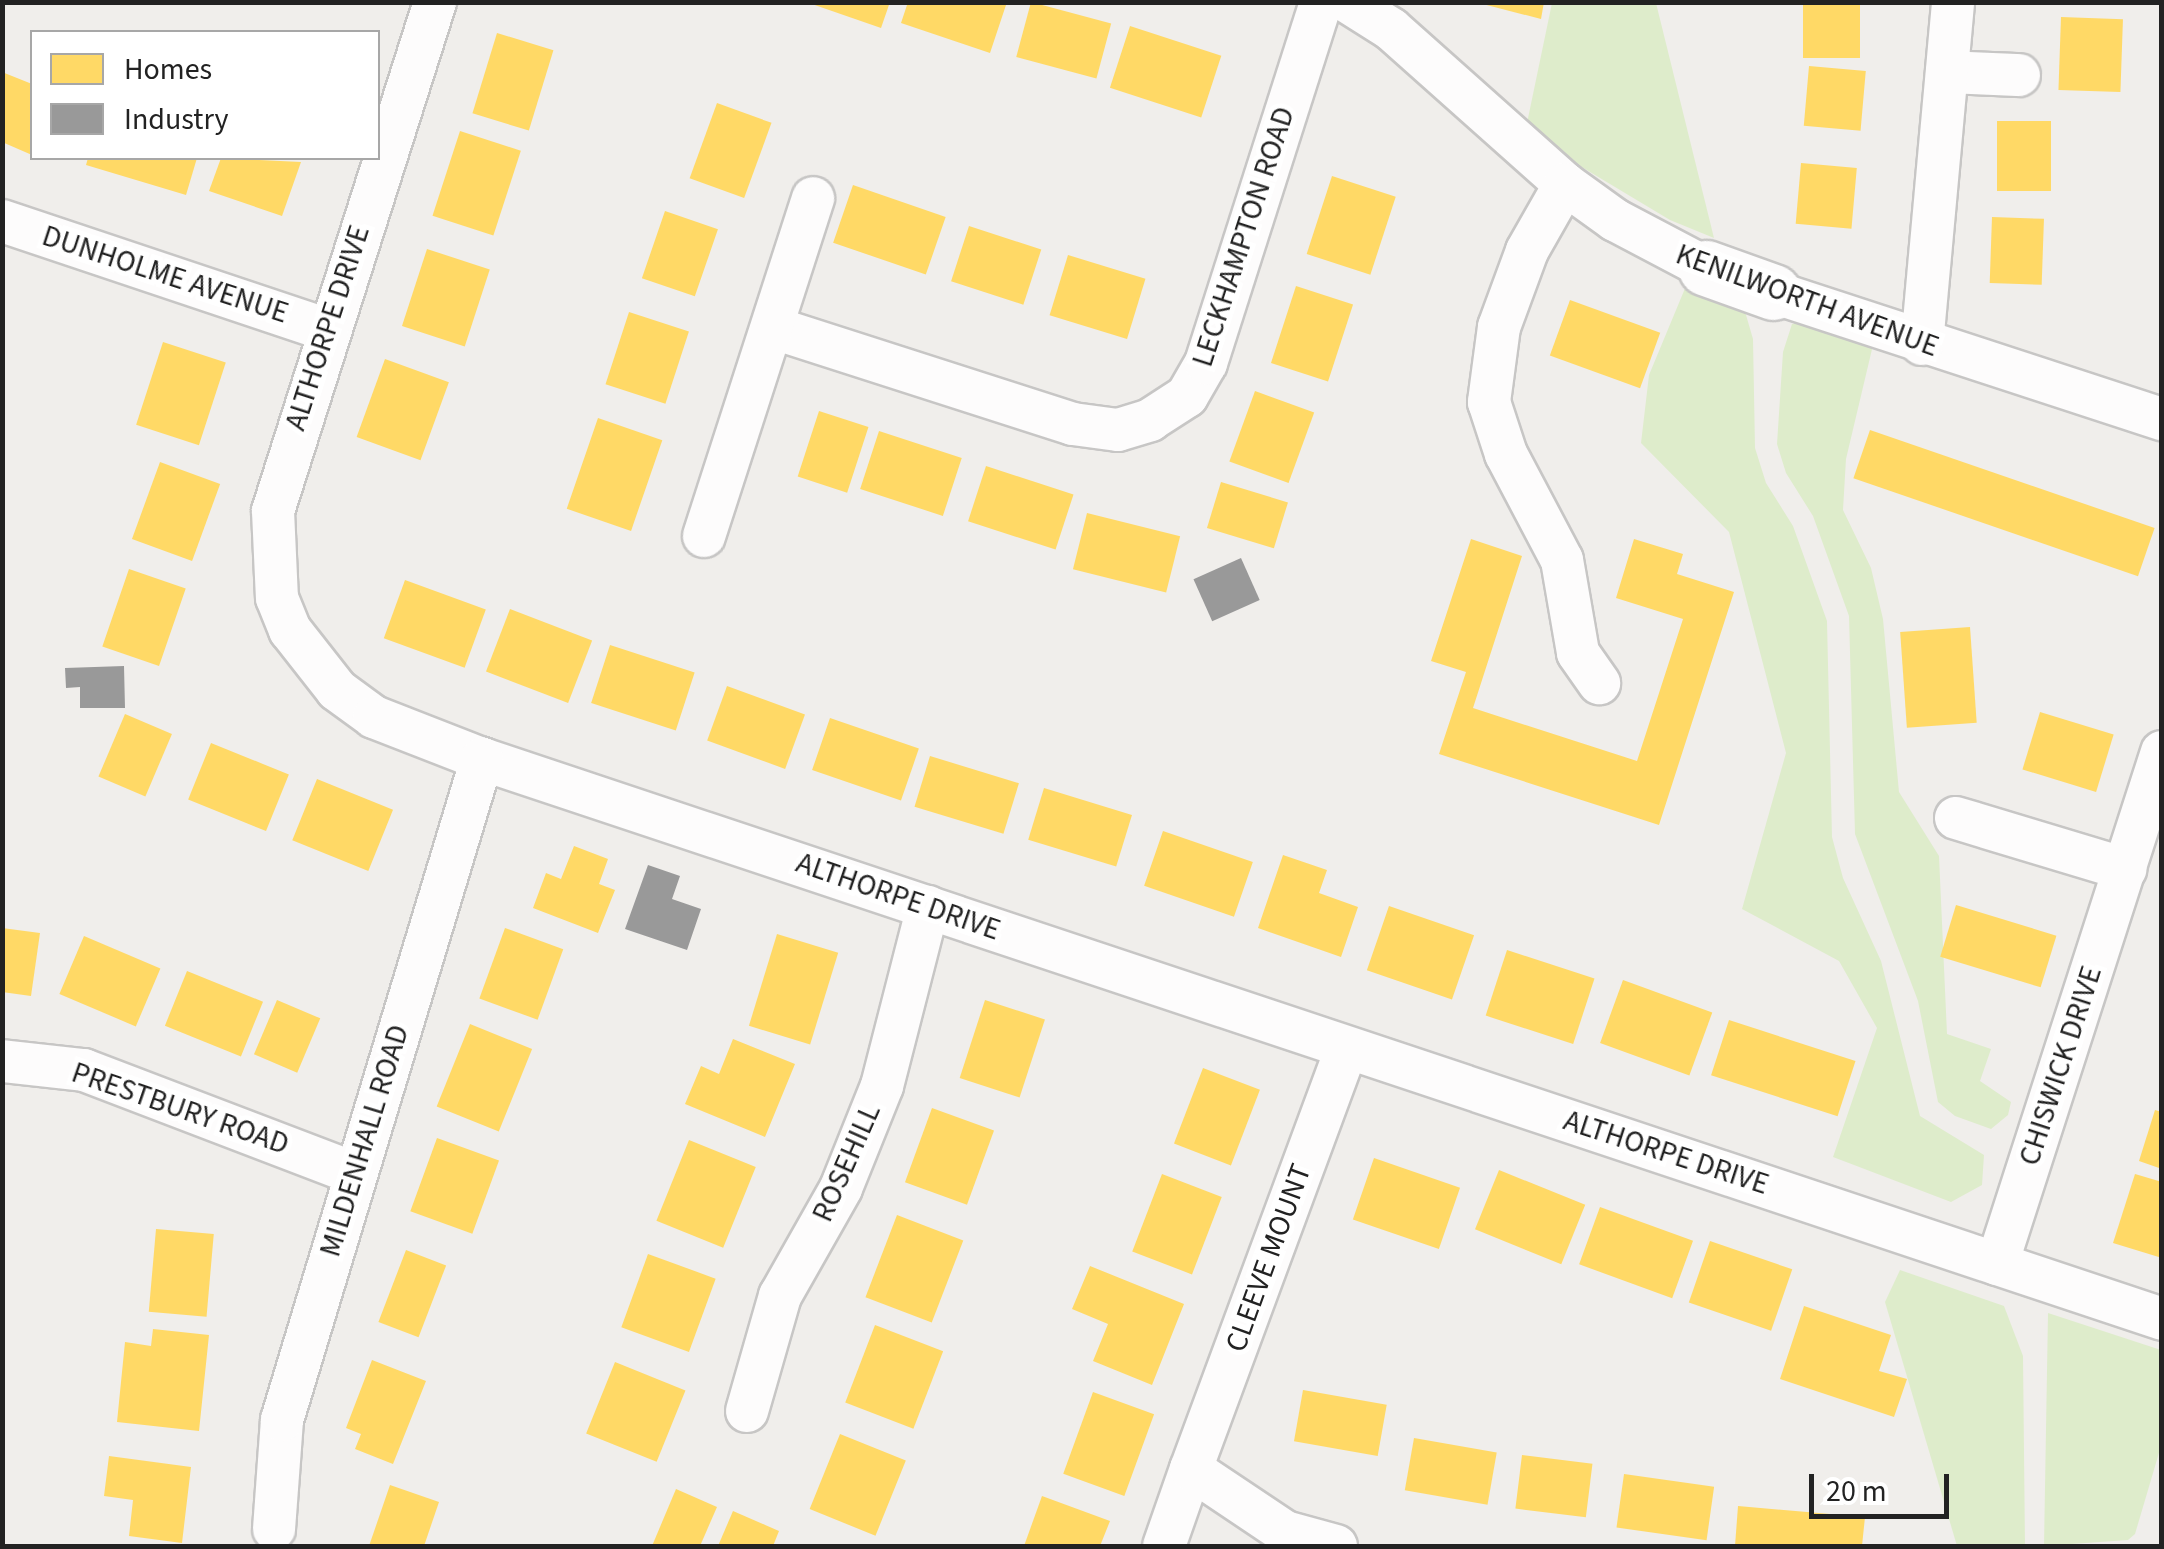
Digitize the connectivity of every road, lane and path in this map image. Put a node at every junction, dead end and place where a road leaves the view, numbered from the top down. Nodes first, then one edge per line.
1 (435, 2) edge
2 (1321, 2) edge
3 (1348, 2) edge
4 (1954, 2) edge
5 (1947, 72) junction
6 (2019, 75) dead end
7 (1565, 184) junction
8 (813, 198) dead end
9 (2, 221) edge
10 (1706, 268) joint
11 (1773, 292) joint
12 (774, 328) junction
13 (327, 330) junction
14 (1922, 344) junction
15 (2162, 419) edge
16 (704, 536) dead end
17 (1574, 671) dead end
18 (2162, 752) edge
19 (482, 759) junction
20 (1956, 818) dead end
21 (2125, 869) junction
22 (928, 907) junction
23 (1347, 1048) junction
24 (2, 1061) edge
25 (354, 1173) junction
26 (1997, 1264) junction
27 (2162, 1319) edge
28 (747, 1411) dead end
29 (1191, 1469) junction
30 (274, 1529) dead end
31 (1164, 1546) edge
32 (1336, 1546) edge

1 - 13 street, ALTHORPE DRIVE
2 - 12 street, LECKHAMPTON ROAD
3 - 7 street, KENILWORTH AVENUE
4 - 5 street
5 - 6 street
5 - 14 street
7 - 10 street, KENILWORTH AVENUE
7 - 17 street
8 - 12 street
9 - 13 street, DUNHOLME AVENUE
10 - 11 street, KENILWORTH AVENUE
11 - 14 street, KENILWORTH AVENUE
12 - 16 street
13 - 19 street, ALTHORPE DRIVE
14 - 15 street, KENILWORTH AVENUE
18 - 21 street, CHISWICK DRIVE
19 - 22 street, ALTHORPE DRIVE
19 - 25 street, MILDENHALL ROAD
20 - 21 street
21 - 26 street, CHISWICK DRIVE
22 - 23 street, ALTHORPE DRIVE
22 - 28 street, ROSEHILL
23 - 26 street, ALTHORPE DRIVE
23 - 29 street, CLEEVE MOUNT
24 - 25 street, PRESTBURY ROAD
25 - 30 street, MILDENHALL ROAD
26 - 27 street, ALTHORPE DRIVE
29 - 31 street, CLEEVE MOUNT
29 - 32 street

